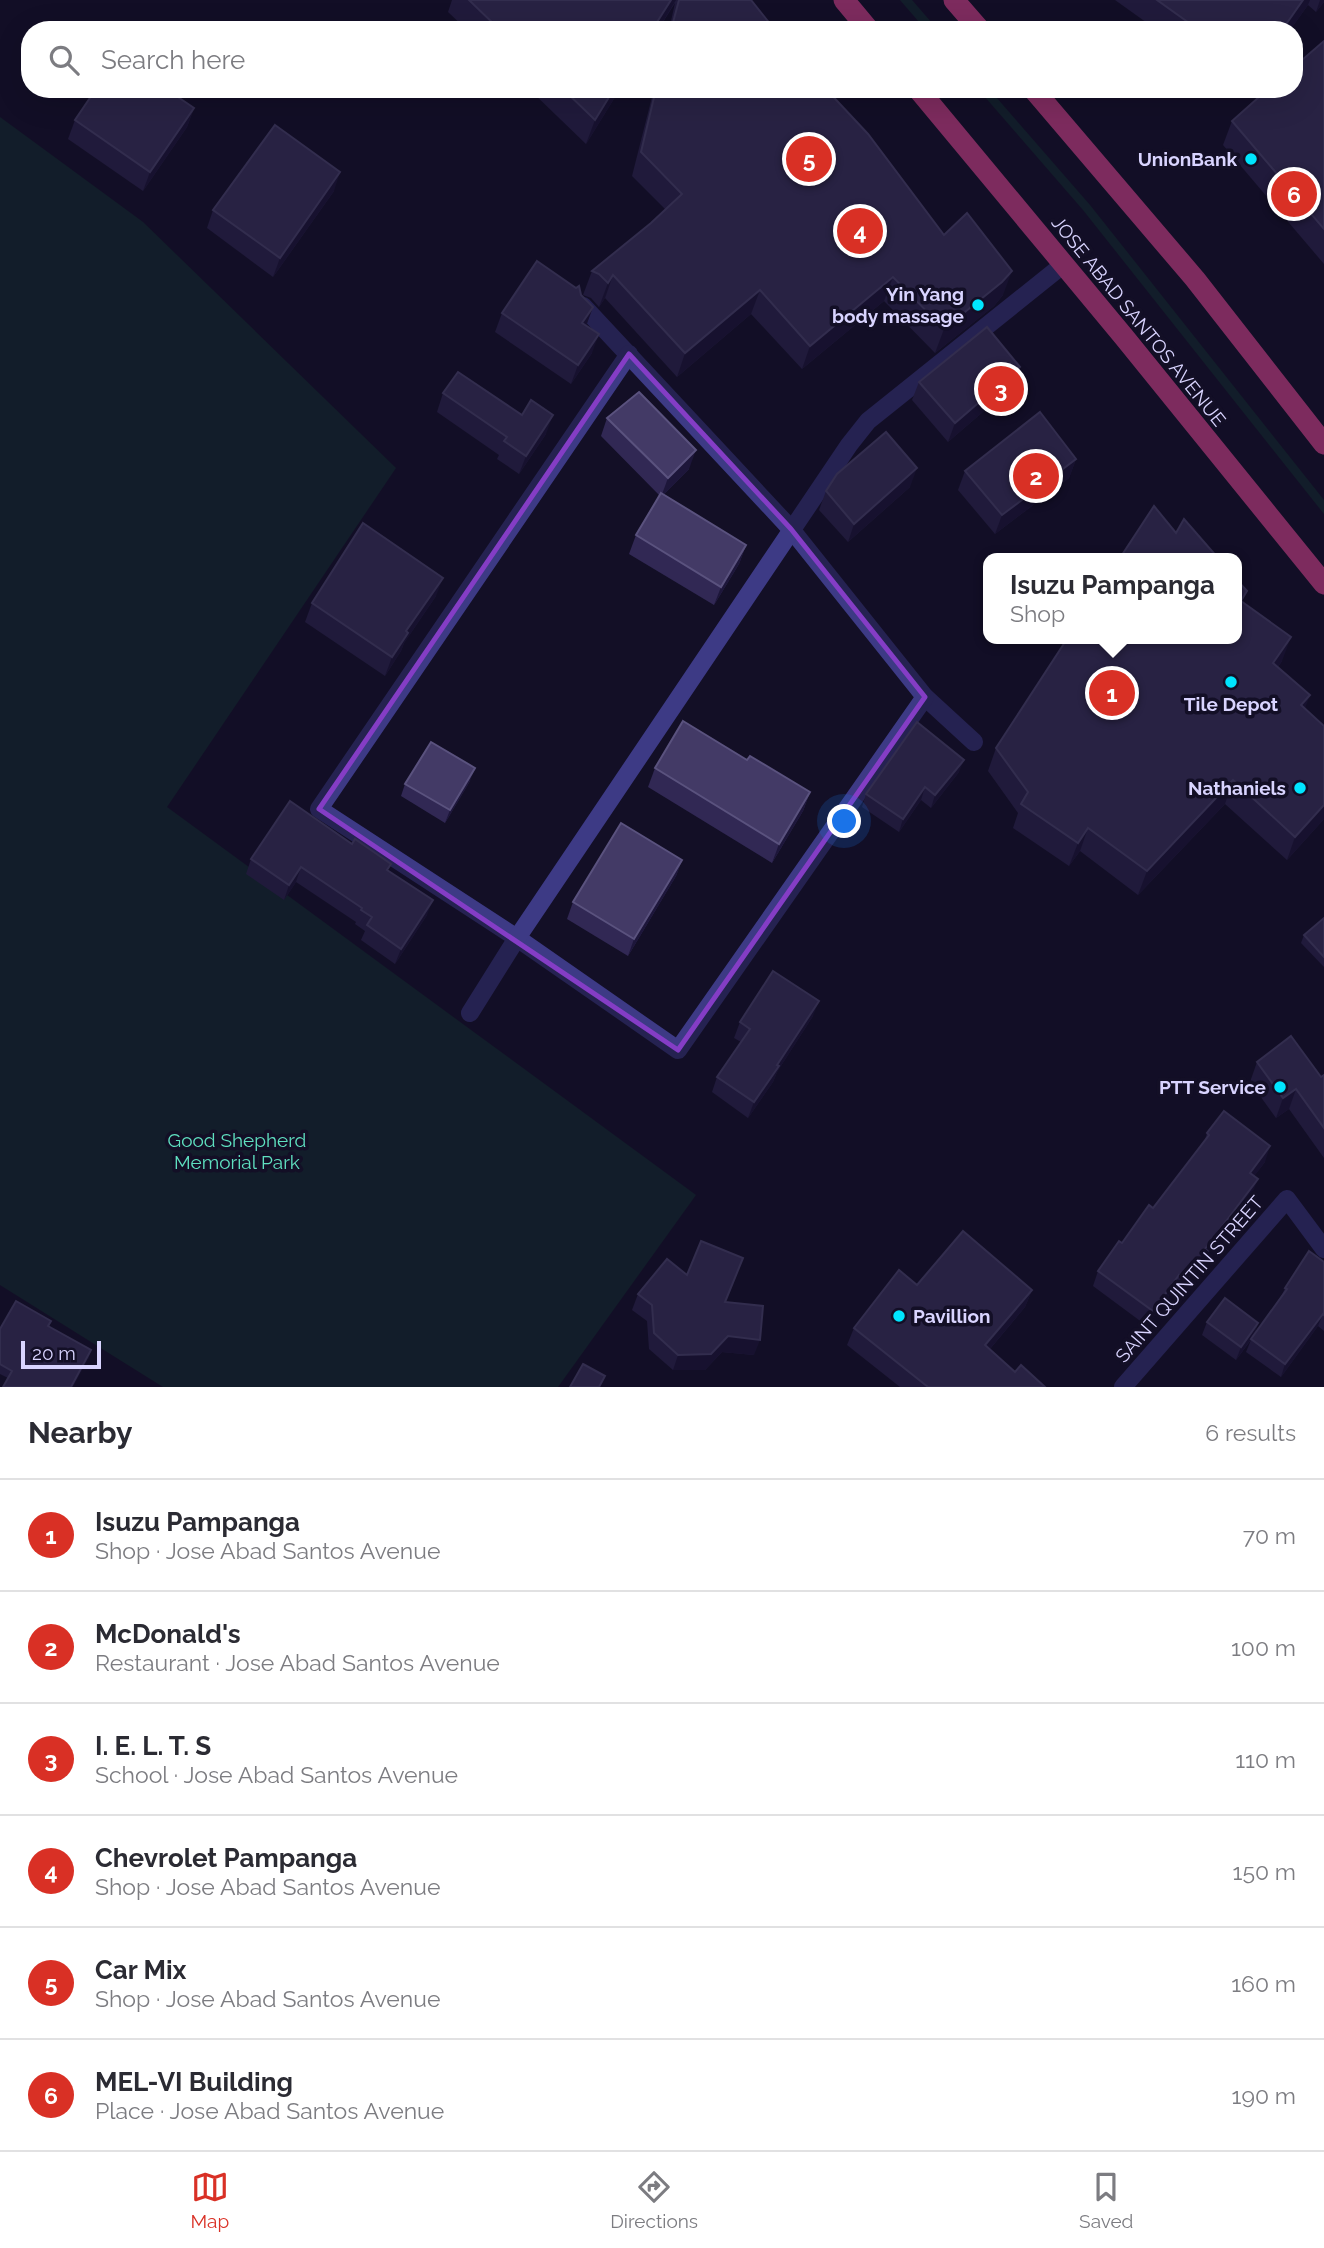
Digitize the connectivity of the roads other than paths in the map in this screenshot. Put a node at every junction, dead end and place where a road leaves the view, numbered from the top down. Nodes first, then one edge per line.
1 (844, 0) edge
2 (954, 0) edge
3 (862, 21) edge
4 (973, 21) edge
5 (926, 98) edge
6 (1041, 98) edge
7 (1064, 264) junction
8 (583, 306) edge
9 (629, 354) junction
10 (1324, 444) edge
11 (791, 529) junction
12 (1324, 584) edge
13 (925, 697) junction
14 (974, 742) dead end
15 (517, 938) junction
16 (470, 1013) dead end
17 (1324, 1249) edge
18 (1123, 1387) edge

1 - 3 highway
2 - 4 highway
5 - 7 highway, JOSE ABAD SANTOS AVENUE
6 - 10 highway
7 - 11 street
7 - 12 highway, JOSE ABAD SANTOS AVENUE
8 - 9 street
9 - 11 street
9 - 15 street
11 - 13 street
11 - 15 street
13 - 14 street
13 - 15 street
15 - 16 street
17 - 18 street, SAINT QUINTIN STREET

